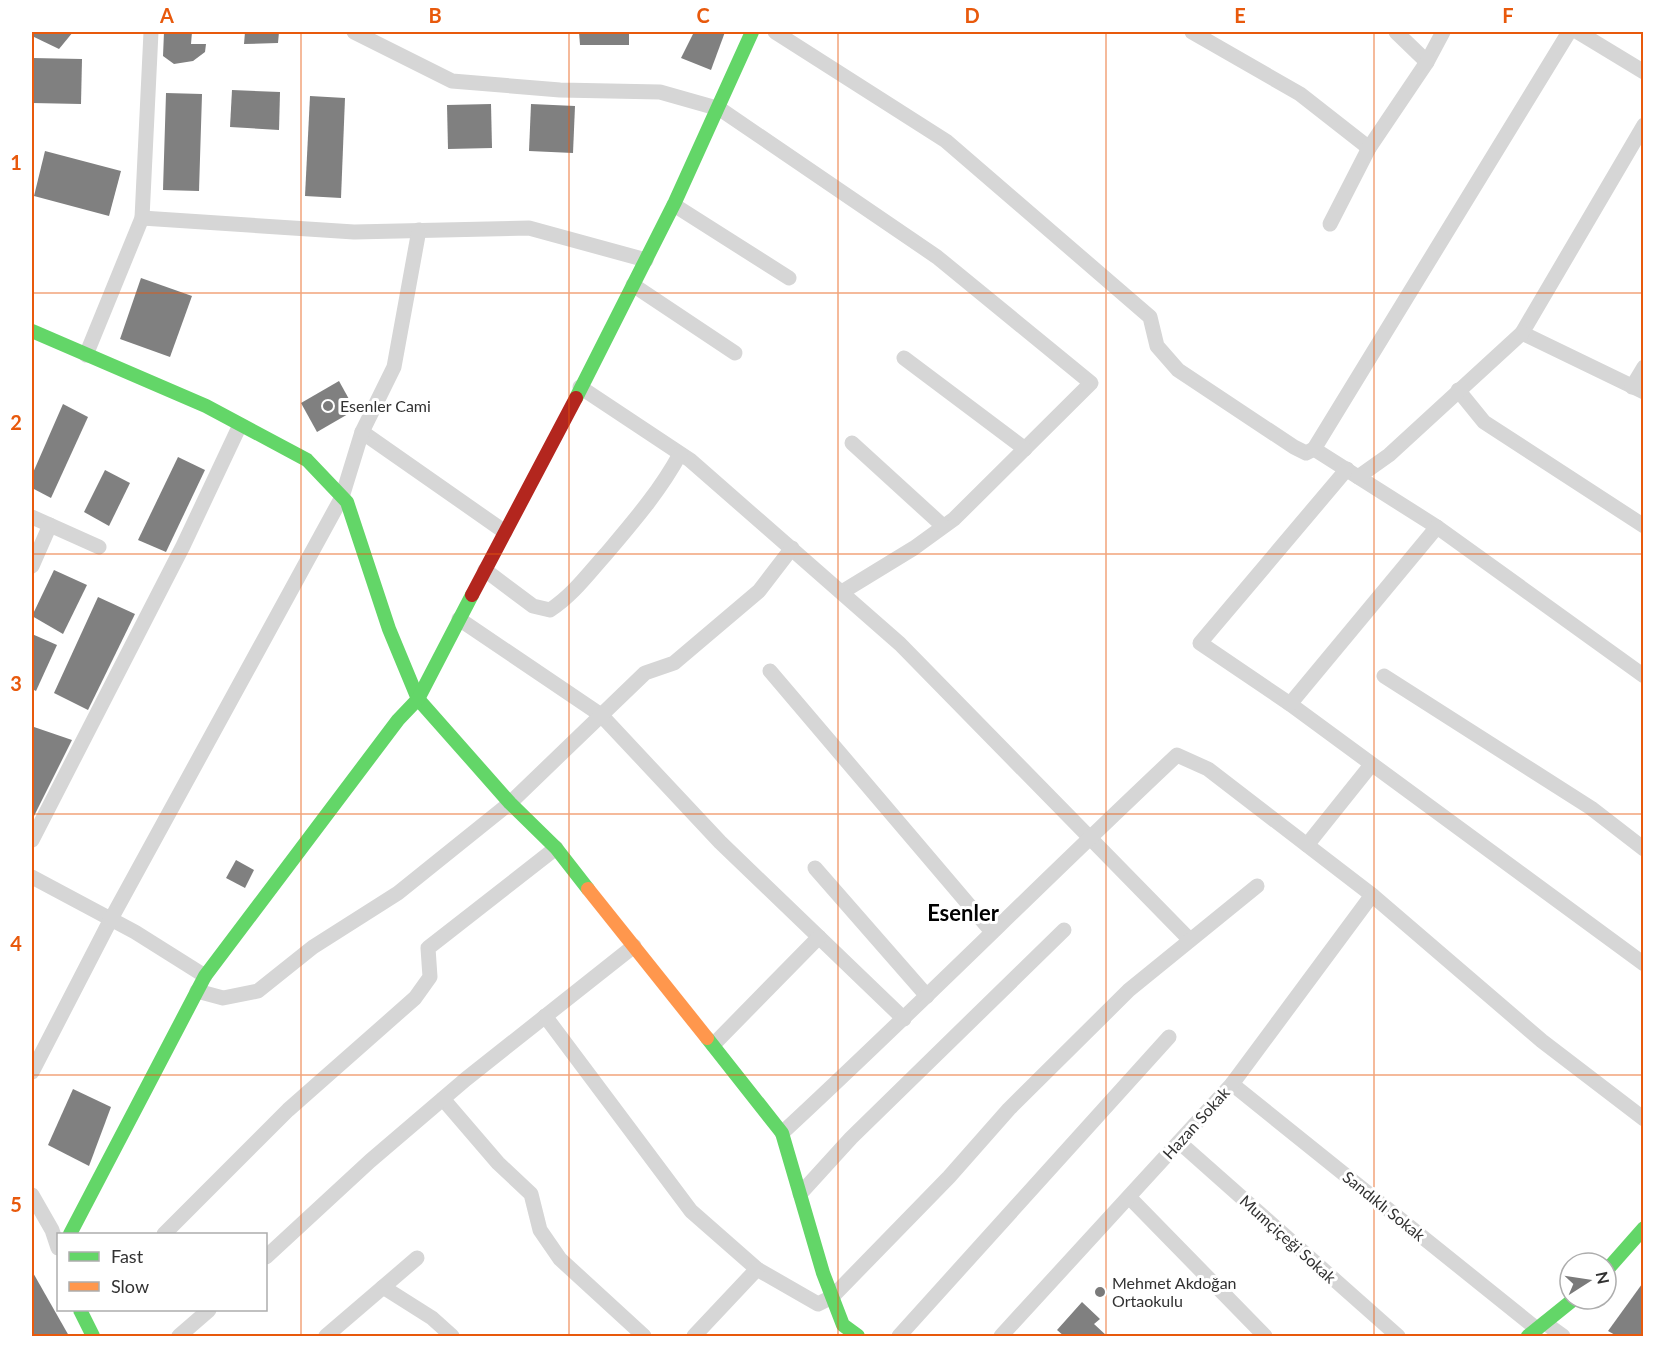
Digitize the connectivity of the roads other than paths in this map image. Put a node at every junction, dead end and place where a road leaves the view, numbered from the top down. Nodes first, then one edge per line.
1 (151, 32) edge
2 (354, 32) edge
3 (752, 32) edge
4 (776, 32) edge
5 (1192, 32) edge
6 (1396, 32) edge
7 (1443, 32) edge
8 (1569, 32) edge
9 (1578, 32) edge
10 (1427, 62) junction
11 (1644, 72) edge
12 (720, 109) junction
13 (1644, 125) edge
14 (1369, 148) junction
15 (674, 205) junction
16 (142, 218) junction
17 (1330, 224) dead end
18 (419, 230) junction
19 (646, 260) junction
20 (789, 278) dead end
21 (633, 285) junction
22 (32, 332) edge
23 (1522, 333) junction
24 (735, 353) dead end
25 (86, 355) junction
26 (904, 358) dead end
27 (1644, 367) edge
28 (580, 387) junction
29 (1638, 389) edge
30 (1458, 390) junction
31 (240, 425) junction
32 (362, 432) junction
33 (852, 443) dead end
34 (1025, 449) junction
35 (1314, 449) junction
36 (680, 454) junction
37 (1353, 473) junction
38 (342, 497) junction
39 (32, 517) edge
40 (50, 525) junction
41 (944, 526) junction
42 (1644, 526) edge
43 (1437, 527) junction
44 (505, 532) junction
45 (99, 547) dead end
46 (792, 548) junction
47 (32, 566) edge
48 (485, 570) junction
49 (842, 592) junction
50 (459, 619) junction
51 (770, 671) dead end
52 (1384, 676) dead end
53 (1644, 676) edge
54 (417, 699) junction
55 (1290, 704) junction
56 (601, 715) junction
57 (1371, 765) junction
58 (510, 803) junction
59 (1090, 836) junction
60 (32, 840) edge
61 (1307, 845) junction
62 (556, 848) junction
63 (1644, 849) edge
64 (815, 868) dead end
65 (32, 877) edge
66 (1257, 886) dead end
67 (1372, 895) junction
68 (111, 919) junction
69 (1064, 930) dead end
70 (992, 932) junction
71 (819, 937) junction
72 (1190, 940) junction
73 (634, 946) junction
74 (1644, 964) edge
75 (205, 976) junction
76 (197, 991) junction
77 (927, 996) junction
78 (545, 1016) junction
79 (904, 1019) junction
80 (1169, 1037) dead end
81 (712, 1045) junction
82 (32, 1072) edge
83 (1232, 1084) junction
84 (443, 1099) junction
85 (1644, 1119) edge
86 (782, 1133) junction
87 (1179, 1142) junction
88 (800, 1194) junction
89 (32, 1195) edge
90 (1129, 1197) junction
91 (1644, 1228) edge
92 (71, 1233) edge
93 (165, 1233) edge
94 (57, 1245) edge
95 (267, 1256) edge
96 (1618, 1257) edge
97 (417, 1258) dead end
98 (757, 1269) junction
99 (383, 1287) junction
100 (832, 1297) junction
101 (83, 1311) edge
102 (207, 1311) edge
103 (1559, 1311) edge
104 (1536, 1330) edge
105 (93, 1336) edge
106 (179, 1336) edge
107 (326, 1336) edge
108 (452, 1336) edge
109 (644, 1336) edge
110 (694, 1336) edge
111 (858, 1336) edge
112 (899, 1336) edge
113 (1001, 1336) edge
114 (1265, 1336) edge
115 (1398, 1336) edge
116 (1563, 1336) edge

1 - 16 street
2 - 12 street
3 - 12 street
4 - 35 street
5 - 14 street
6 - 10 street
7 - 10 street
8 - 35 street
9 - 11 street
10 - 14 street
12 - 15 street
12 - 34 street
13 - 23 street
14 - 17 street
15 - 19 street
15 - 20 street
16 - 18 street
16 - 25 street
18 - 19 street
18 - 32 street
19 - 21 street
21 - 24 street
21 - 28 street
22 - 25 street
23 - 29 street
23 - 30 street
25 - 31 street
26 - 34 street
27 - 29 street
28 - 36 street
28 - 44 street
30 - 37 street
30 - 42 street
31 - 38 street
31 - 60 street
32 - 38 street
32 - 44 street
33 - 41 street
34 - 41 street
35 - 37 street
36 - 46 street
36 - 48 street
37 - 43 street
37 - 55 street
38 - 54 street
38 - 68 street
39 - 40 street
40 - 45 street
40 - 47 street
41 - 49 street
43 - 53 street
43 - 55 street
44 - 48 street
46 - 49 street
46 - 56 street
48 - 50 street
49 - 59 street
50 - 54 street
50 - 56 street
51 - 70 street
52 - 63 street
54 - 58 street
54 - 75 street
55 - 57 street
56 - 58 street
56 - 71 street
57 - 61 street
57 - 74 street
58 - 62 street
58 - 76 street
59 - 61 street
59 - 70 street
59 - 72 street
61 - 67 street
62 - 73 street
62 - 93 street
64 - 77 street
65 - 68 street
66 - 72 street
67 - 83 street, Hazan Sokak
67 - 85 street
68 - 75 street
68 - 82 street
69 - 88 street
70 - 77 street
71 - 79 street
71 - 81 street
72 - 100 street
73 - 78 street
73 - 81 street
75 - 76 street
76 - 92 street
77 - 79 street
78 - 84 street
78 - 98 street
79 - 86 street
80 - 112 street
81 - 86 street
83 - 87 street, Hazan Sokak
83 - 104 street, Sandıklı Sokak
84 - 95 street
84 - 109 street
86 - 88 street
87 - 90 street, Hazan Sokak
87 - 115 street, Mumçiçeği Sokak
88 - 100 street
89 - 94 street
90 - 113 street, Hazan Sokak
90 - 114 street
91 - 96 street
97 - 99 street
98 - 100 street
98 - 110 street
99 - 107 street
99 - 108 street
100 - 111 street
101 - 105 street
102 - 106 street
103 - 104 street
104 - 116 street, Sandıklı Sokak

